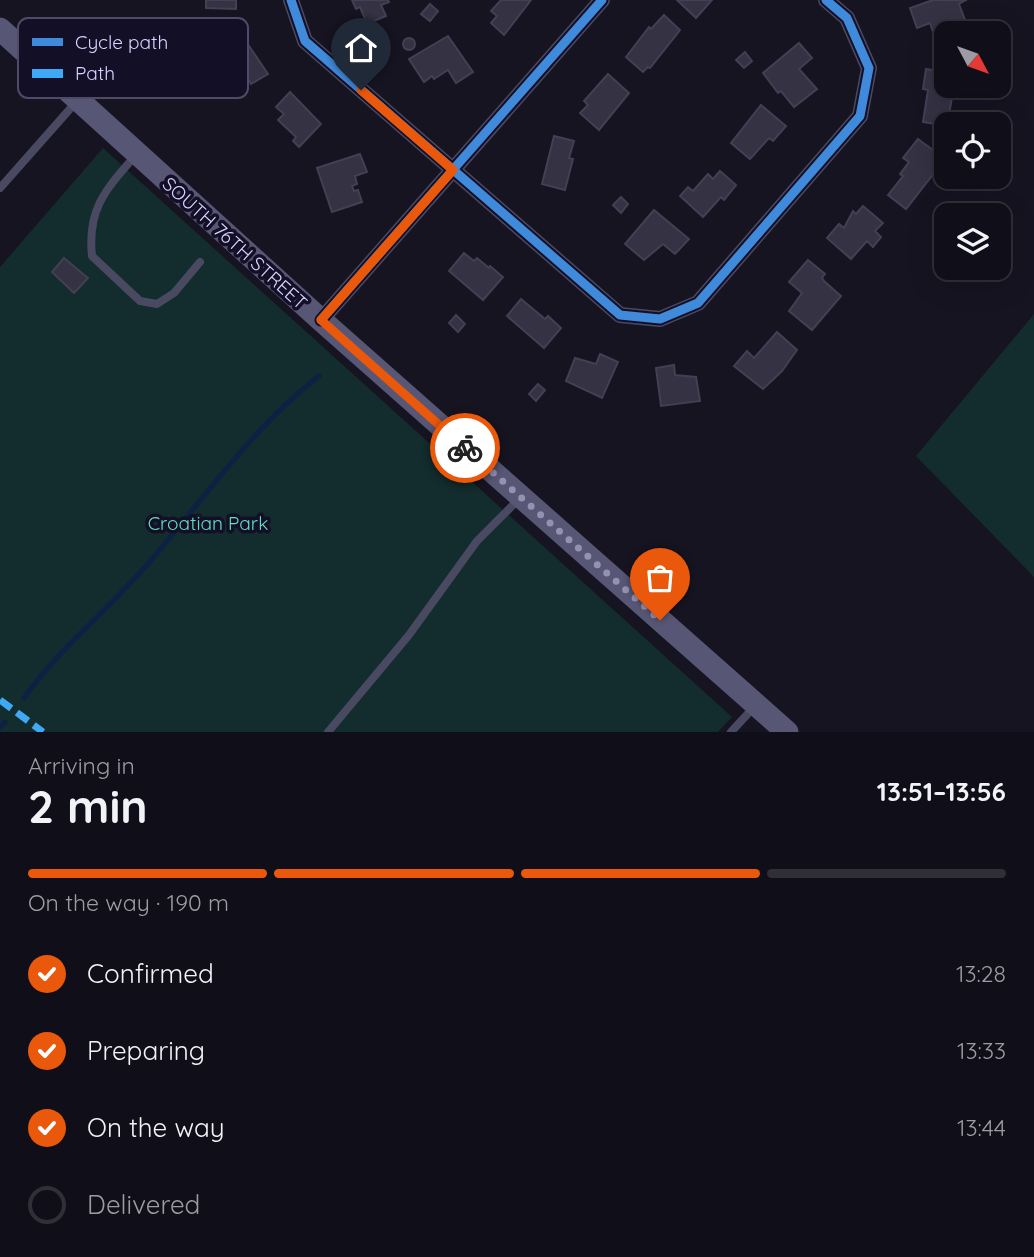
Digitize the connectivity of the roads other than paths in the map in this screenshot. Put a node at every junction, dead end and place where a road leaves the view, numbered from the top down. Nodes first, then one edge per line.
1 (291, 0) edge
2 (602, 0) edge
3 (826, 0) edge
4 (0, 29) edge
5 (18, 45) edge
6 (78, 100) joint
7 (136, 153) junction
8 (453, 170) junction
9 (0, 188) edge
10 (200, 262) dead end
11 (321, 320) junction
12 (521, 497) junction
13 (756, 704) junction
14 (328, 732) edge
15 (731, 732) edge
16 (787, 732) edge

1 - 8 street
2 - 8 street
3 - 8 street
4 - 5 main road, SOUTH 76TH STREET
6 - 7 main road, SOUTH 76TH STREET
6 - 9 lane
7 - 10 lane
7 - 11 main road, SOUTH 76TH STREET
8 - 11 street
11 - 12 main road, SOUTH 76TH STREET
12 - 13 main road, SOUTH 76TH STREET
12 - 14 lane
13 - 15 lane
13 - 16 main road, SOUTH 76TH STREET

